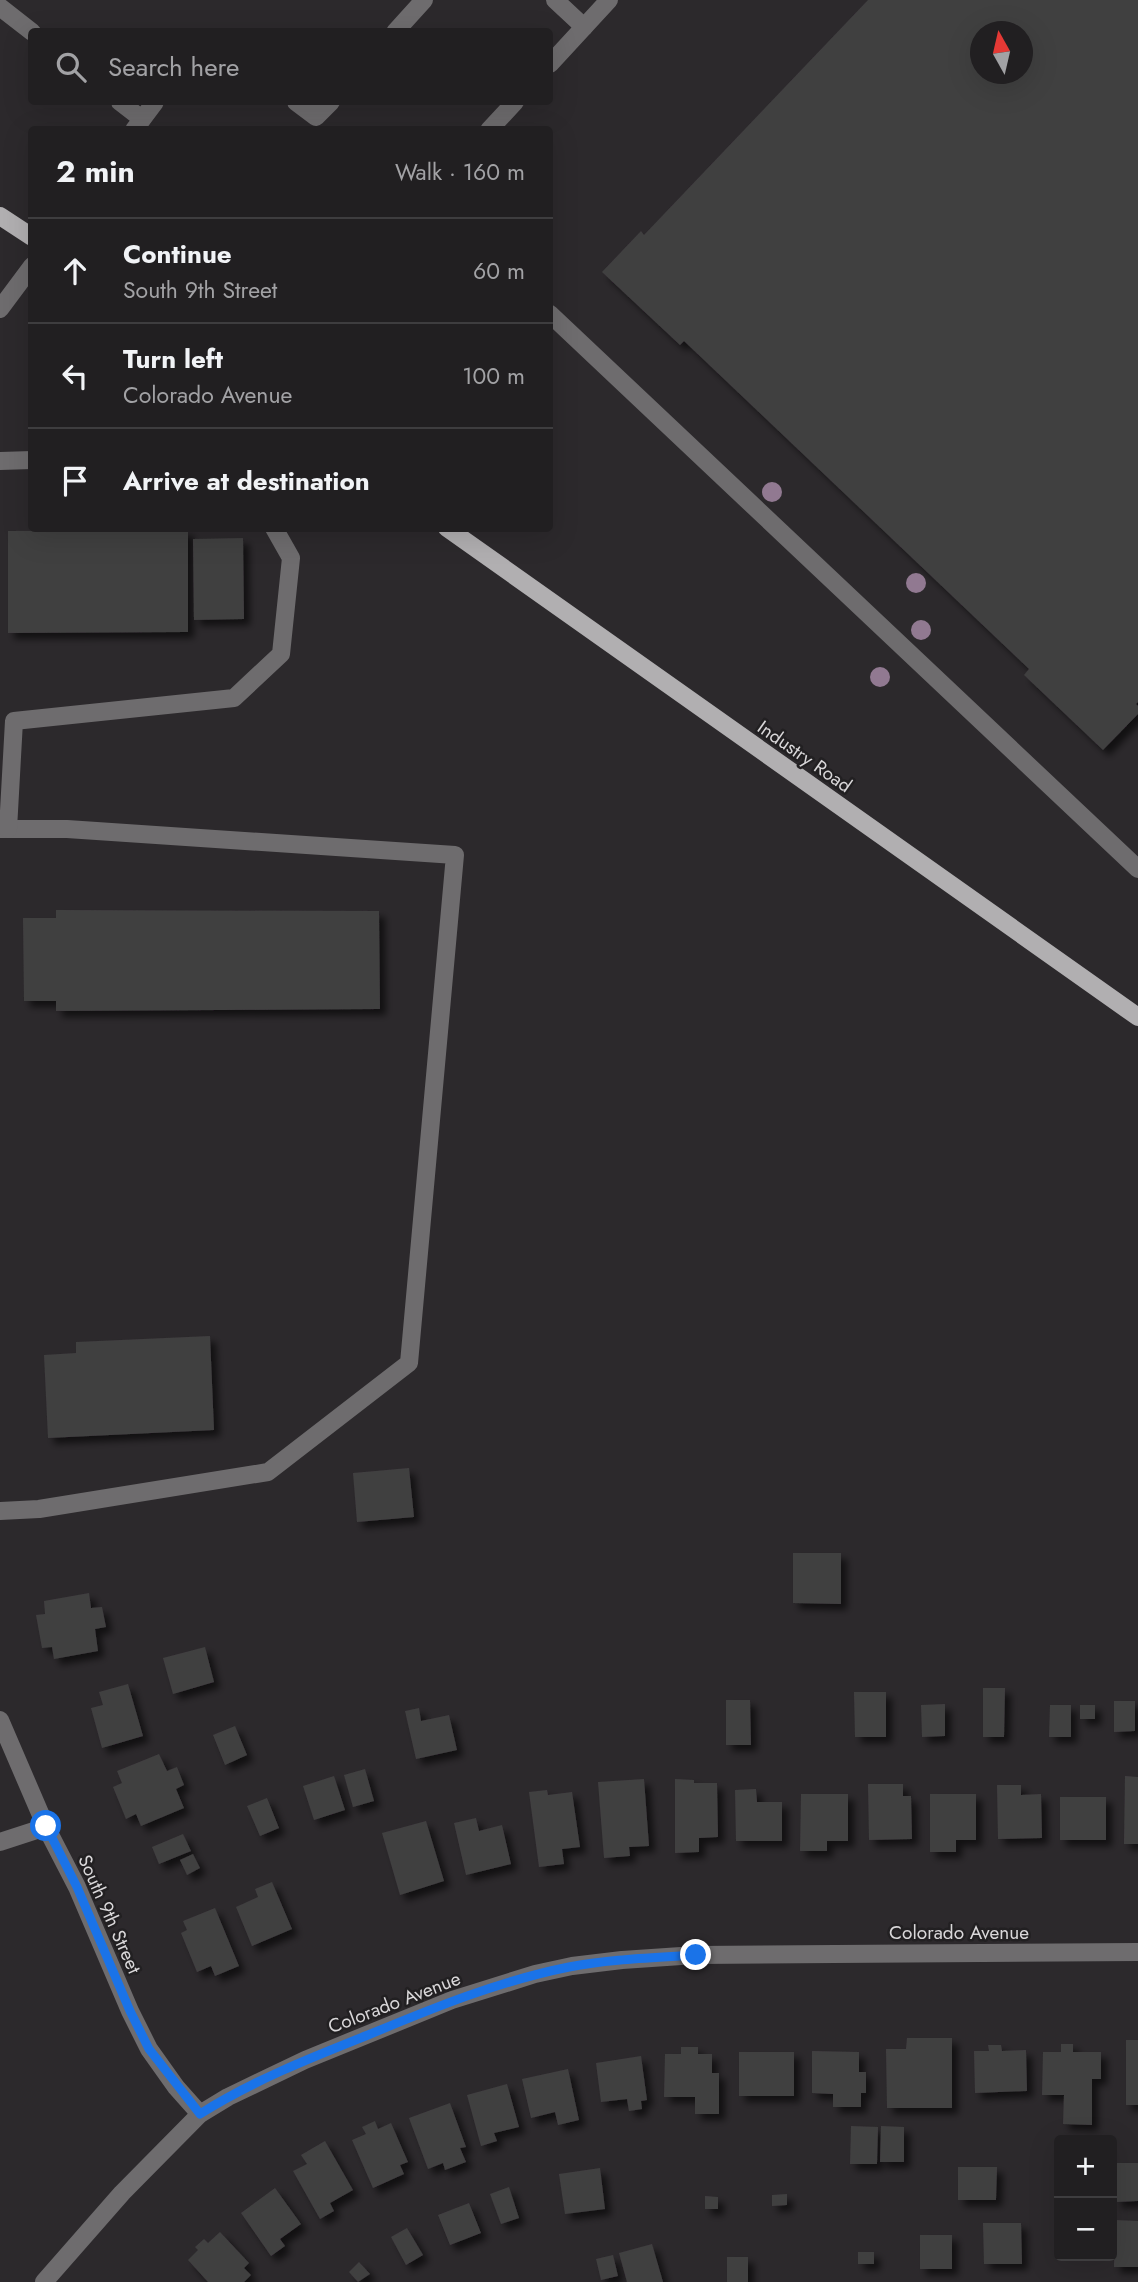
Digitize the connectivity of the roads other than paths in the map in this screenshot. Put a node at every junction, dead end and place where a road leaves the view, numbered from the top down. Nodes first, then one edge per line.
1 (424, 0) edge
2 (555, 0) edge
3 (609, 0) edge
4 (0, 7) edge
5 (584, 27) junction
6 (399, 28) edge
7 (28, 29) edge
8 (553, 61) edge
9 (122, 105) edge
10 (153, 105) edge
11 (300, 105) edge
12 (328, 105) edge
13 (512, 105) edge
14 (138, 124) edge
15 (493, 126) edge
16 (0, 216) edge
17 (28, 234) edge
18 (28, 272) edge
19 (0, 310) edge
20 (553, 317) edge
21 (28, 460) edge
22 (0, 461) edge
23 (276, 532) edge
24 (453, 532) edge
25 (7, 721) edge
26 (4, 829) edge
27 (1138, 869) edge
28 (1136, 1010) edge
29 (0, 1511) edge
30 (0, 1720) edge
31 (46, 1826) junction
32 (0, 1842) edge
33 (1138, 1952) edge
34 (200, 2114) junction
35 (44, 2282) edge

1 - 6 street
2 - 5 street
3 - 5 street
4 - 7 street
5 - 8 street
9 - 14 street
10 - 14 street
11 - 12 street
13 - 15 street
16 - 17 main road
18 - 19 street
20 - 27 street
21 - 22 street
23 - 25 street
24 - 28 main road, Industry Road
25 - 26 street
26 - 29 street
30 - 31 street, South 9th Street
31 - 32 street
31 - 34 street, South 9th Street
33 - 34 street, Colorado Avenue
34 - 35 street, Colorado Avenue

